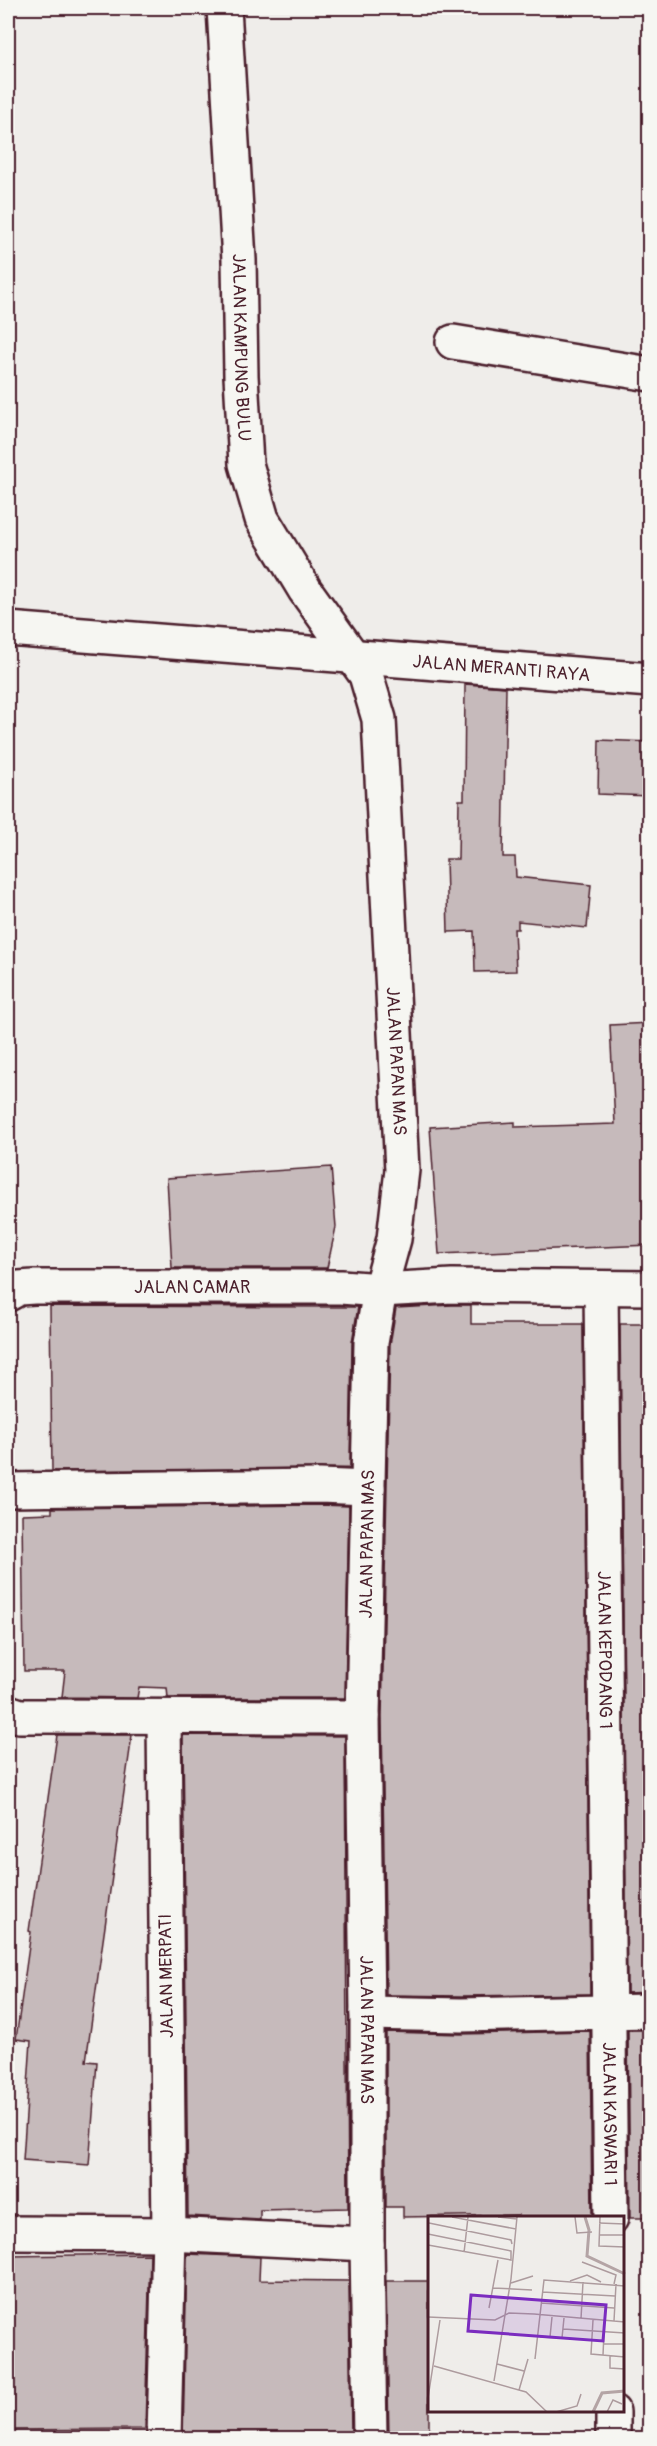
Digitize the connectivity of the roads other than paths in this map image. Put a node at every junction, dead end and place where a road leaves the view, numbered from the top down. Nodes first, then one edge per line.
1 (224, 8) edge
2 (453, 342) dead end
3 (650, 374) edge
4 (8, 629) edge
5 (354, 658) junction
6 (650, 680) edge
7 (601, 1288) junction
8 (650, 1288) edge
9 (380, 1290) junction
10 (8, 1294) edge
11 (368, 1488) junction
12 (8, 1490) edge
13 (8, 1712) edge
14 (164, 1717) junction
15 (363, 1717) junction
16 (650, 2011) edge
17 (610, 2012) junction
18 (367, 2013) junction
19 (611, 2216) edge
20 (8, 2234) edge
21 (169, 2235) junction
22 (367, 2244) junction
23 (613, 2413) edge
24 (164, 2439) edge
25 (370, 2439) edge
26 (613, 2439) edge

1 - 5 street, JALAN KAMPUNG BULU
2 - 3 street
4 - 5 street, JALAN MERANTI RAYA
5 - 6 street, JALAN MERANTI RAYA
5 - 9 street, JALAN PAPAN MAS
7 - 8 street, JALAN CAMAR
7 - 9 street, JALAN CAMAR
7 - 17 street, JALAN KEPODANG 1
9 - 10 street, JALAN CAMAR
9 - 11 street, JALAN PAPAN MAS
11 - 12 street
11 - 15 street, JALAN PAPAN MAS
13 - 14 street
14 - 15 street
14 - 21 street, JALAN MERPATI
15 - 18 street, JALAN PAPAN MAS
16 - 17 street
17 - 18 street
17 - 19 street, JALAN KASWARI 1
18 - 22 street, JALAN PAPAN MAS
20 - 21 street
21 - 22 street
21 - 24 street, JALAN MERPATI
22 - 25 street, JALAN PAPAN MAS
23 - 26 street

